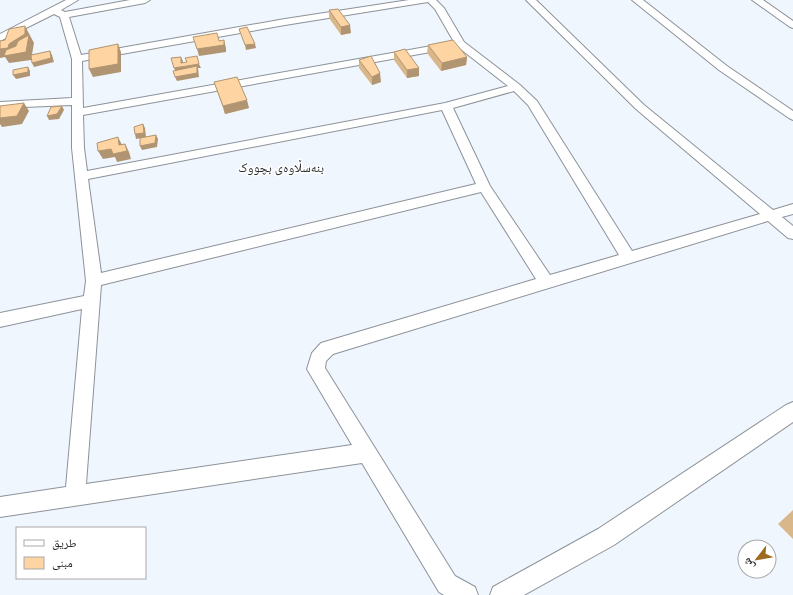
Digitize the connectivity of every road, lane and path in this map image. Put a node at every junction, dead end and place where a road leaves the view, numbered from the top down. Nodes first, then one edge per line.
1 (73, 0) edge
2 (145, 0) edge
3 (427, 0) edge
4 (431, 0) edge
5 (531, 0) edge
6 (757, 0) edge
7 (638, 1) edge
8 (651, 1) edge
9 (58, 13) junction
10 (793, 25) edge
11 (0, 38) edge
12 (460, 44) junction
13 (77, 59) junction
14 (516, 86) junction
15 (0, 106) edge
16 (446, 106) junction
17 (78, 107) junction
18 (793, 116) edge
19 (82, 176) junction
20 (484, 187) junction
21 (793, 209) edge
22 (771, 216) junction
23 (793, 234) edge
24 (628, 258) junction
25 (94, 281) junction
26 (547, 282) junction
27 (91, 301) junction
28 (0, 320) edge
29 (793, 411) edge
30 (366, 453) junction
31 (75, 496) junction
32 (0, 507) edge
33 (467, 595) edge
34 (501, 595) edge

1 - 9 street
2 - 9 street
3 - 13 street
4 - 12 street
5 - 22 street
6 - 10 street
7 - 8 street
7 - 18 street
9 - 11 street
9 - 13 street
12 - 14 street
12 - 17 street
13 - 17 street
14 - 16 street
14 - 24 street
15 - 17 street
16 - 19 street
16 - 20 street
17 - 19 street
19 - 25 street
20 - 25 street
20 - 26 street
21 - 22 street
22 - 23 street
22 - 24 street
24 - 26 street
25 - 27 street
26 - 30 street
27 - 28 street
27 - 31 street
29 - 34 street
30 - 31 street
30 - 33 street
31 - 32 street

